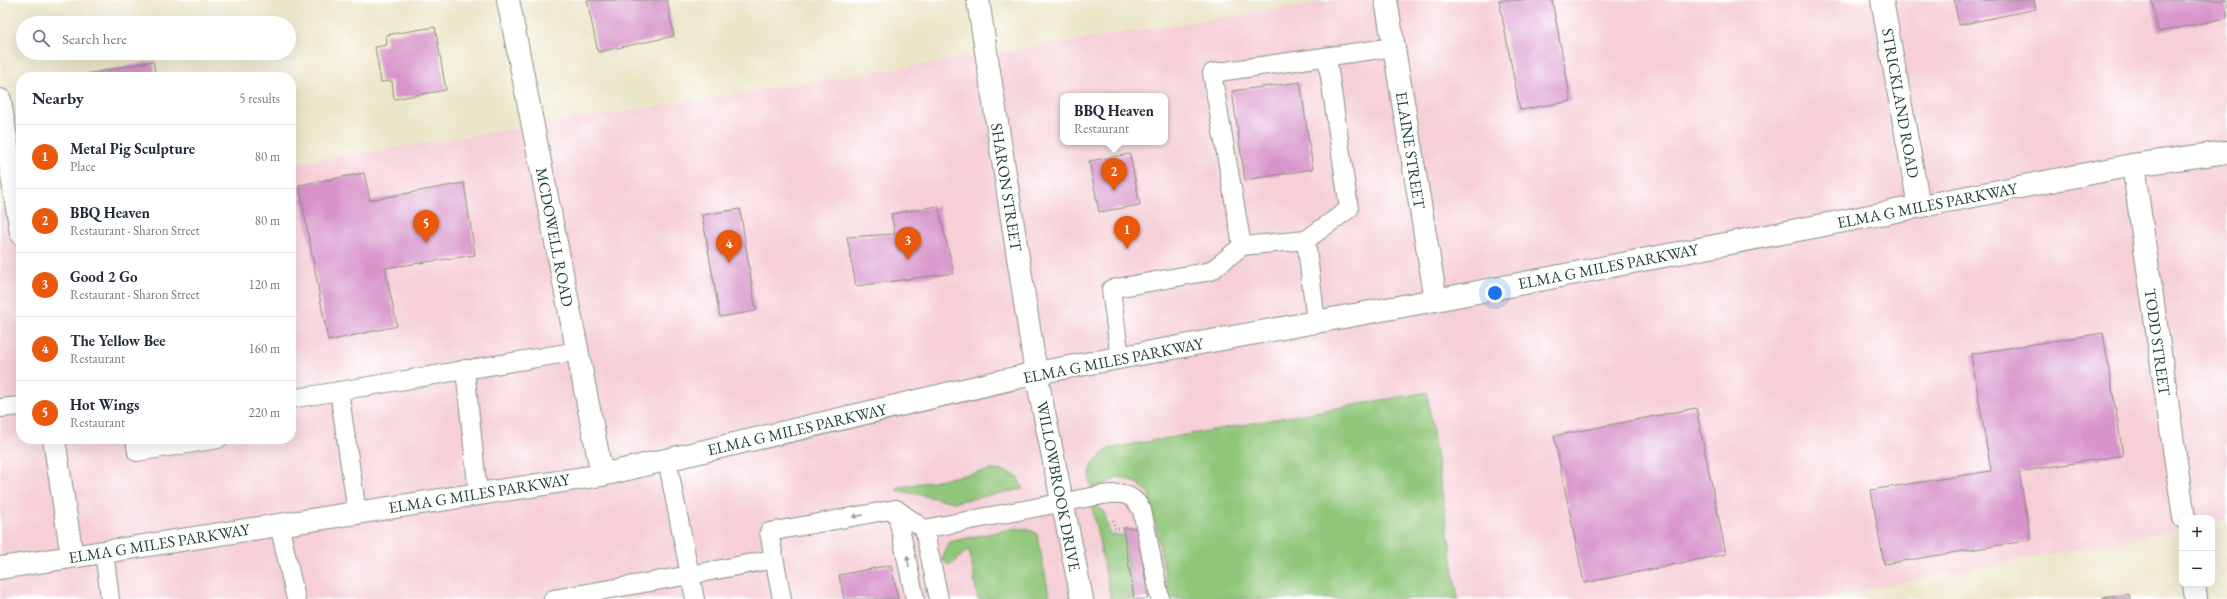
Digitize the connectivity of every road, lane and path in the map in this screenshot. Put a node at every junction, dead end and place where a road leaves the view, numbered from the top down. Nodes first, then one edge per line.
1 (508, 0) edge
2 (978, 0) edge
3 (1386, 0) edge
4 (1882, 0) edge
5 (1394, 47) junction
6 (1327, 57) junction
7 (0, 100) edge
8 (2227, 152) edge
9 (4, 156) edge
10 (2132, 165) junction
11 (1919, 206) junction
12 (16, 210) edge
13 (1306, 240) junction
14 (1242, 246) junction
15 (1436, 300) junction
16 (1316, 322) junction
17 (578, 351) junction
18 (1120, 358) junction
19 (465, 370) junction
20 (1036, 373) junction
21 (339, 391) junction
22 (296, 398) edge
23 (16, 406) edge
24 (0, 408) edge
25 (55, 444) edge
26 (136, 444) edge
27 (187, 444) edge
28 (667, 460) junction
29 (602, 474) junction
30 (478, 494) junction
31 (1062, 502) junction
32 (896, 509) junction
33 (356, 512) junction
34 (2184, 515) edge
35 (279, 524) junction
36 (924, 529) junction
37 (104, 551) junction
38 (72, 556) junction
39 (774, 559) junction
40 (0, 568) edge
41 (690, 575) junction
42 (2194, 587) edge
43 (110, 599) edge
44 (296, 599) edge
45 (553, 599) edge
46 (695, 599) edge
47 (782, 599) edge
48 (915, 599) edge
49 (939, 599) edge
50 (1082, 599) edge
51 (1160, 599) edge
52 (2196, 599) edge

1 - 17 main road, MCDOWELL ROAD
2 - 20 main road, SHARON STREET
3 - 5 main road, ELAINE STREET
4 - 11 main road, STRICKLAND ROAD
5 - 6 lane
5 - 15 main road, ELAINE STREET
6 - 13 lane
6 - 14 lane
7 - 9 main road
8 - 10 main road, ELMA G MILES PARKWAY
9 - 12 main road
10 - 11 main road, ELMA G MILES PARKWAY
10 - 34 main road, TODD STREET
11 - 15 main road, ELMA G MILES PARKWAY
13 - 14 lane
13 - 16 lane
14 - 18 lane
15 - 16 main road, ELMA G MILES PARKWAY
16 - 18 main road, ELMA G MILES PARKWAY
17 - 19 lane
17 - 29 main road, MCDOWELL ROAD
18 - 20 main road, ELMA G MILES PARKWAY
19 - 21 lane
19 - 30 lane
20 - 28 main road, ELMA G MILES PARKWAY
20 - 31 main road, WILLOWBROOK DRIVE
21 - 22 lane
21 - 33 lane
23 - 24 lane
25 - 38 main road
26 - 27 lane
28 - 29 main road, ELMA G MILES PARKWAY
28 - 41 lane
29 - 30 main road, ELMA G MILES PARKWAY
30 - 33 main road, ELMA G MILES PARKWAY
31 - 36 lane
31 - 50 main road, WILLOWBROOK DRIVE
31 - 51 lane
32 - 36 lane
32 -> 39 lane
48 -> 32 lane
33 - 35 main road, ELMA G MILES PARKWAY
35 - 37 main road, ELMA G MILES PARKWAY
35 - 44 lane
36 - 49 lane
37 - 38 main road, ELMA G MILES PARKWAY
37 - 43 lane
38 - 40 main road, ELMA G MILES PARKWAY
39 - 41 lane
39 - 47 lane
41 - 45 lane
41 - 46 lane
42 - 52 main road

